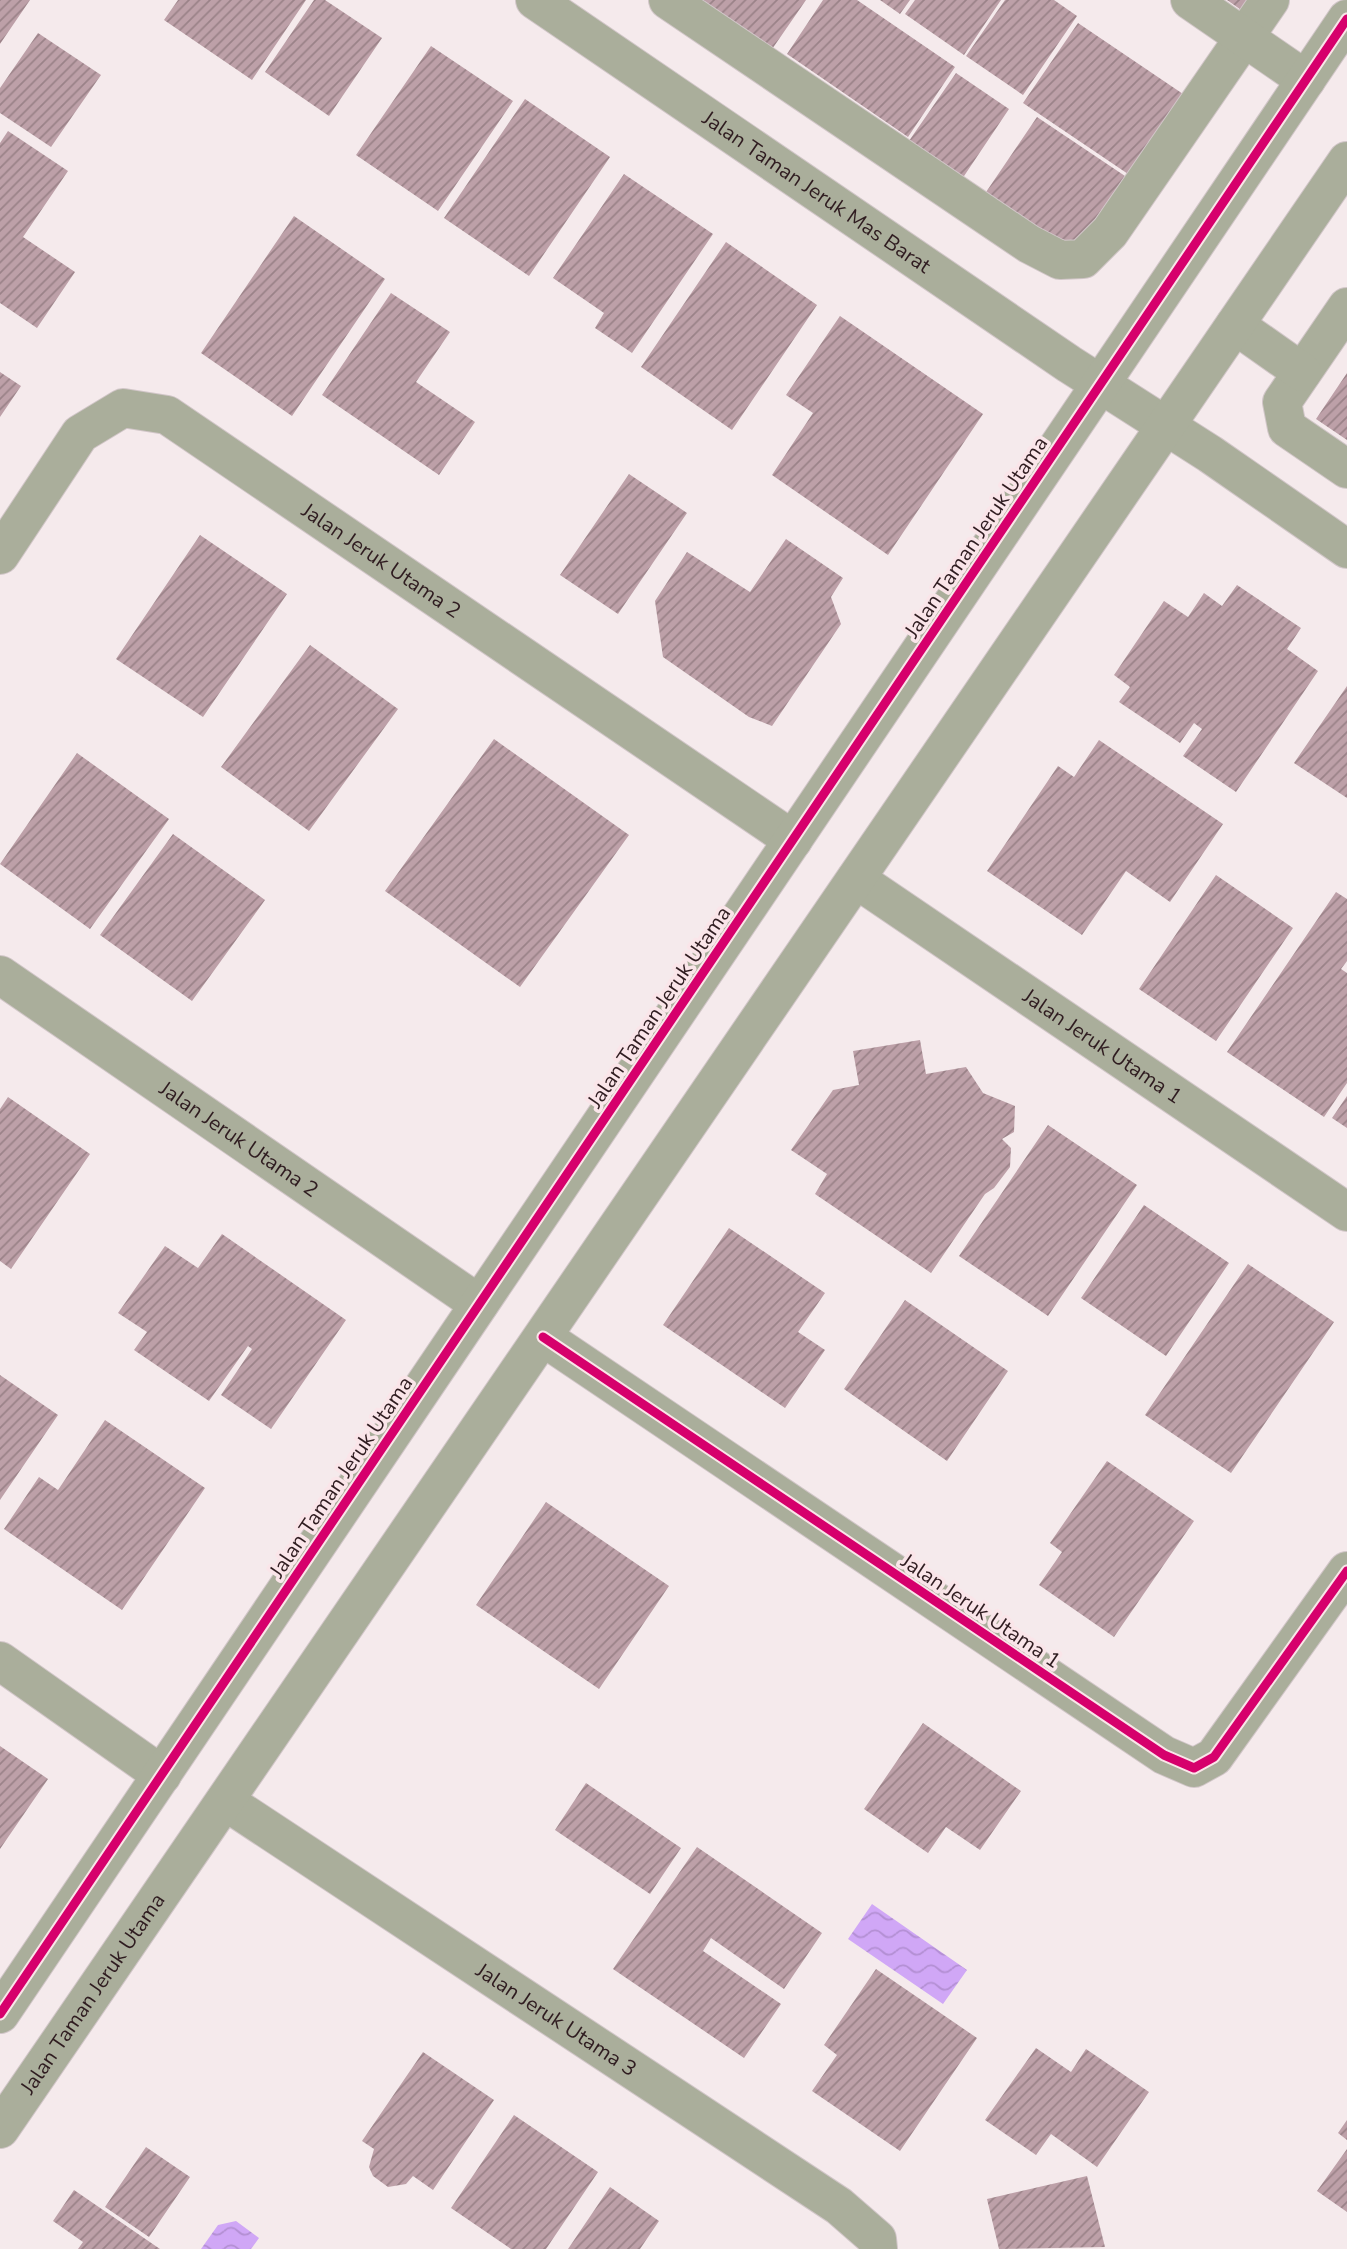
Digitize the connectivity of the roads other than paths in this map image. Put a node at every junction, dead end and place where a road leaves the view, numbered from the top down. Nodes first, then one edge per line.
1 (535, 0) edge
2 (668, 0) edge
3 (1190, 0) edge
4 (1270, 0) edge
5 (1347, 19) edge
6 (1245, 37) junction
7 (1306, 80) junction
8 (1347, 160) edge
9 (1347, 307) edge
10 (1235, 325) junction
11 (1302, 372) junction
12 (1101, 384) junction
13 (1167, 426) junction
14 (1347, 469) edge
15 (1347, 548) edge
16 (0, 555) edge
17 (793, 839) junction
18 (856, 879) junction
19 (0, 975) edge
20 (1347, 1212) edge
21 (479, 1304) junction
22 (543, 1336) junction
23 (1347, 1571) edge
24 (0, 1661) edge
25 (162, 1775) junction
26 (225, 1801) junction
27 (0, 2014) edge
28 (0, 2129) edge
29 (878, 2249) edge

1 - 12 street, Jalan Taman Jeruk Mas Barat
2 - 6 street
3 - 6 street
4 - 6 street
5 - 7 street, Jalan Taman Jeruk Utama
6 - 7 street
7 - 12 street, Jalan Taman Jeruk Utama
8 - 10 street, Jalan Taman Jeruk Utama
9 - 11 street
10 - 11 street
10 - 13 street, Jalan Taman Jeruk Utama
11 - 14 street
12 - 13 street, Jalan Taman Jeruk Mas Barat
12 - 17 street, Jalan Taman Jeruk Utama
13 - 15 street, Jalan Taman Jeruk Mas Barat
13 - 18 street, Jalan Taman Jeruk Utama
16 - 17 street, Jalan Jeruk Utama 2
17 - 21 street, Jalan Taman Jeruk Utama
18 - 20 street, Jalan Jeruk Utama 1
18 - 22 street, Jalan Taman Jeruk Utama
19 - 21 street, Jalan Jeruk Utama 2
21 - 25 street, Jalan Taman Jeruk Utama
22 - 23 street, Jalan Jeruk Utama 1
22 - 26 street, Jalan Taman Jeruk Utama
24 - 25 street
25 - 27 street, Jalan Taman Jeruk Utama
26 - 28 street, Jalan Taman Jeruk Utama
26 - 29 street, Jalan Jeruk Utama 3

